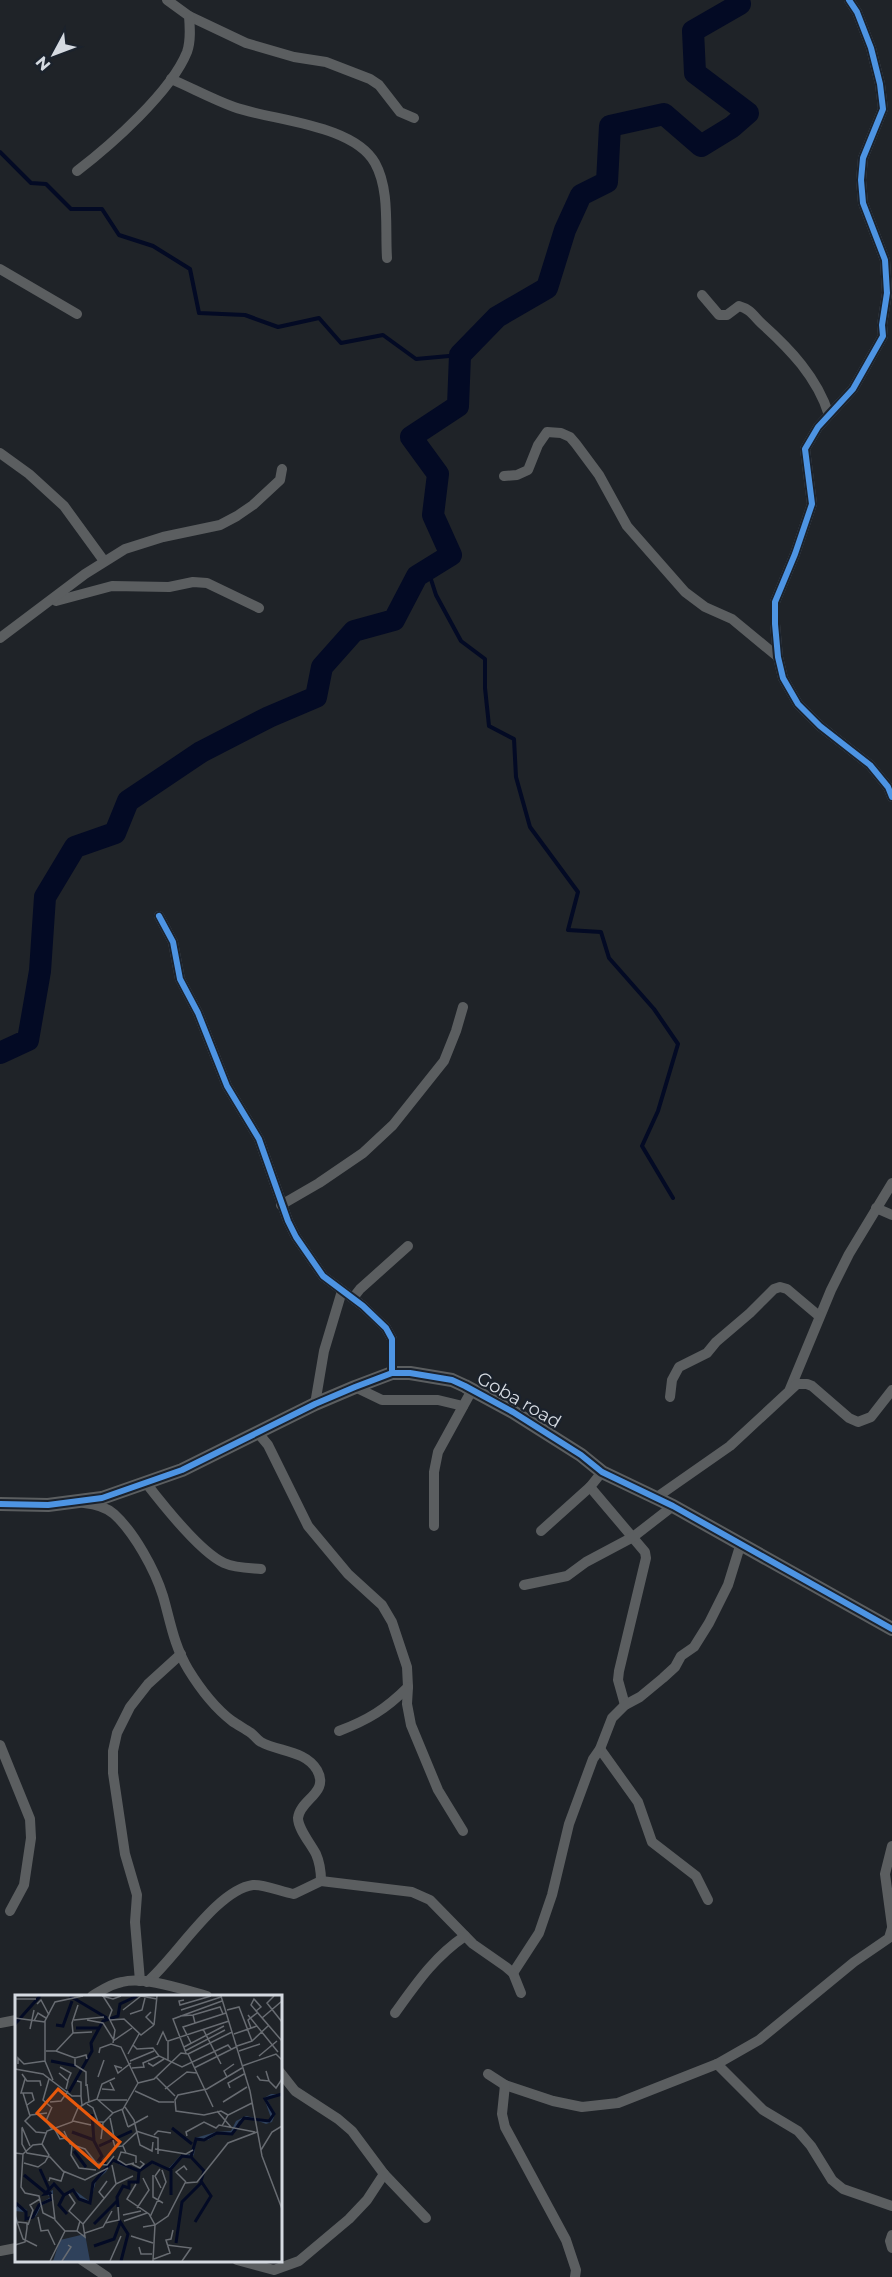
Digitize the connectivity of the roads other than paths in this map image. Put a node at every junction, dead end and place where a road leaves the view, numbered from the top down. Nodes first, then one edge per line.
1 (167, 0) edge
2 (849, 0) edge
3 (189, 16) junction
4 (171, 79) junction
5 (414, 118) dead end
6 (77, 171) dead end
7 (387, 258) dead end
8 (0, 269) edge
9 (702, 295) dead end
10 (77, 314) dead end
11 (892, 326) edge
12 (883, 336) junction
13 (829, 415) junction
14 (0, 453) edge
15 (282, 469) dead end
16 (504, 476) dead end
17 (104, 561) junction
18 (50, 602) junction
19 (259, 608) dead end
20 (0, 638) edge
21 (778, 657) junction
22 (892, 797) edge
23 (159, 916) dead end
24 (463, 1008) dead end
25 (892, 1183) edge
26 (281, 1205) junction
27 (876, 1208) junction
28 (892, 1215) edge
29 (408, 1246) dead end
30 (342, 1291) junction
31 (353, 1298) junction
32 (819, 1316) junction
33 (392, 1373) junction
34 (355, 1387) junction
35 (472, 1390) junction
36 (892, 1390) edge
37 (789, 1391) junction
38 (670, 1397) dead end
39 (315, 1404) junction
40 (463, 1406) junction
41 (258, 1433) junction
42 (602, 1472) junction
43 (146, 1484) junction
44 (590, 1487) junction
45 (657, 1497) junction
46 (77, 1502) junction
47 (0, 1504) edge
48 (673, 1506) junction
49 (434, 1526) dead end
50 (541, 1532) dead end
51 (633, 1537) junction
52 (741, 1543) junction
53 (261, 1569) dead end
54 (524, 1586) dead end
55 (892, 1629) edge
56 (181, 1654) junction
57 (408, 1687) junction
58 (625, 1705) junction
59 (339, 1731) dead end
60 (0, 1745) edge
61 (600, 1749) junction
62 (463, 1831) dead end
63 (892, 1845) edge
64 (321, 1881) junction
65 (708, 1900) dead end
66 (10, 1911) dead end
67 (892, 1927) edge
68 (465, 1936) junction
69 (513, 1973) junction
70 (144, 1982) junction
71 (521, 1993) dead end
72 (94, 1995) edge
73 (202, 1995) edge
74 (395, 2013) dead end
75 (15, 2020) edge
76 (0, 2023) edge
77 (717, 2064) junction
78 (488, 2074) dead end
79 (282, 2075) edge
80 (505, 2085) junction
81 (384, 2174) junction
82 (892, 2206) edge
83 (426, 2218) dead end
84 (892, 2235) edge
85 (15, 2248) edge
86 (892, 2248) edge
87 (0, 2251) edge
88 (85, 2262) edge
89 (244, 2262) edge
90 (263, 2267) junction
91 (107, 2277) edge
92 (251, 2277) edge
93 (575, 2277) edge

1 - 3 street
2 - 12 street
3 - 4 street
3 - 5 street
4 - 6 street
4 - 7 street
8 - 10 street
9 - 13 street
11 - 12 street
12 - 13 street
13 - 21 street
14 - 17 street
15 - 17 street
16 - 21 street
17 - 18 street
18 - 19 street
18 - 20 street
21 - 22 street
23 - 26 street
24 - 26 street
25 - 27 street
26 - 30 street
27 - 28 street
27 - 32 street
29 - 31 street
30 - 31 street
30 - 39 street
31 - 33 street
32 - 37 street
32 - 38 street
33 - 34 street, Goba road
33 - 35 street, Goba road
34 - 39 street, Goba road
34 - 40 street
35 - 40 street
35 - 42 street, Goba road
36 - 37 street
37 - 45 street
39 - 41 street, Goba road
40 - 49 street
41 - 43 street, Goba road
41 - 57 street
42 - 44 street
42 - 45 street, Goba road
43 - 46 street, Goba road
43 - 53 street
44 - 50 street
44 - 51 street
45 - 48 street, Goba road
46 - 47 street, Goba road
46 - 56 street
48 - 51 street
48 - 52 street, Goba road
51 - 54 street
51 - 58 street
52 - 55 street, Goba road
52 - 58 street
56 - 64 street
56 - 70 street
57 - 59 street
57 - 62 street
58 - 61 street
60 - 66 street
61 - 65 street
61 - 69 street
63 - 67 street
64 - 68 street
64 - 70 street
67 - 77 street
68 - 69 street
68 - 74 street
69 - 71 street
70 - 72 street
70 - 73 street
75 - 76 street
77 - 80 street
77 - 82 street
78 - 80 street
79 - 81 street
80 - 93 street
81 - 83 street
81 - 90 street
84 - 86 street
85 - 87 street
88 - 91 street
89 - 90 street
90 - 92 street

